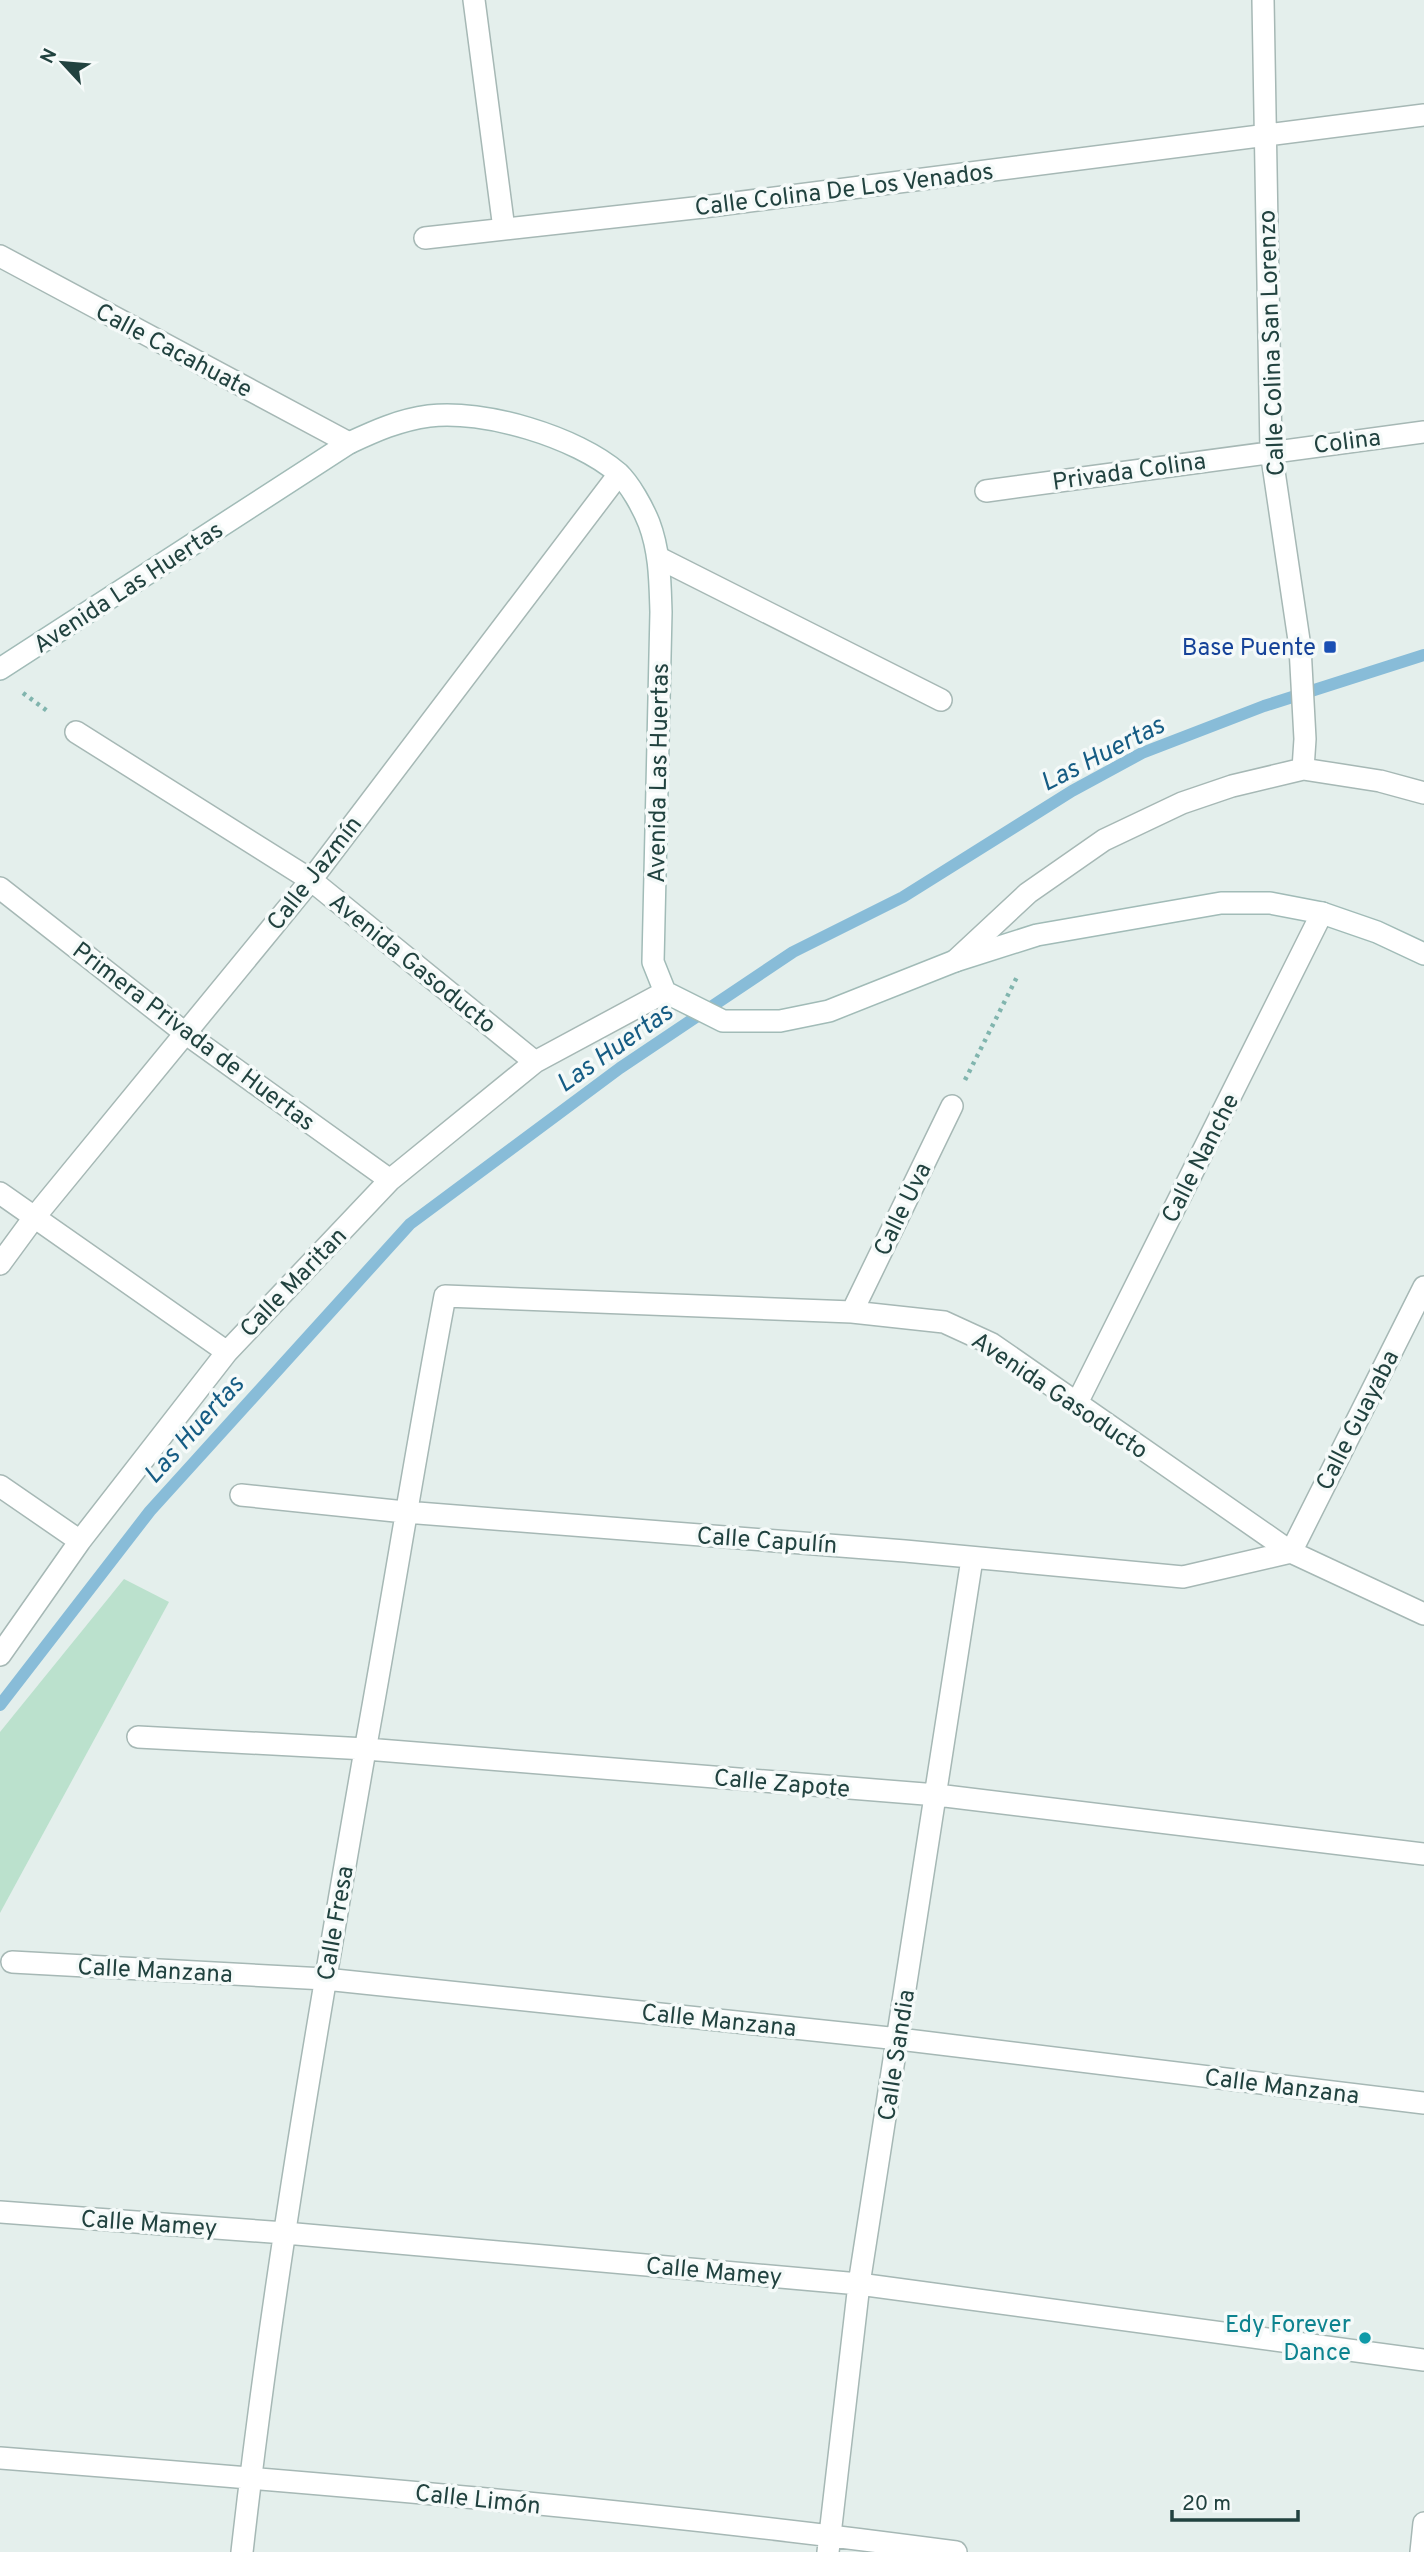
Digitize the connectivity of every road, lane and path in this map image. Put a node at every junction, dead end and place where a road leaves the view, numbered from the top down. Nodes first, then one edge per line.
1 (474, 0) edge
2 (1263, 0) edge
3 (1424, 115) edge
4 (1264, 136) junction
5 (505, 229) junction
6 (425, 238) dead end
7 (0, 256) edge
8 (1424, 432) edge
9 (349, 443) junction
10 (1271, 451) junction
11 (619, 474) junction
12 (986, 491) dead end
13 (659, 558) junction
14 (0, 669) edge
15 (22, 692) dead end
16 (941, 700) dead end
17 (76, 732) joint
18 (1303, 769) junction
19 (1424, 793) edge
20 (311, 880) junction
21 (0, 888) edge
22 (1322, 914) junction
23 (1037, 935) junction
24 (1424, 954) edge
25 (955, 961) junction
26 (671, 996) junction
27 (184, 1033) junction
28 (536, 1062) junction
29 (953, 1106) joint
30 (390, 1180) junction
31 (0, 1193) edge
32 (33, 1219) junction
33 (0, 1264) edge
34 (1424, 1287) edge
35 (445, 1296) joint
36 (852, 1312) junction
37 (227, 1352) junction
38 (1077, 1403) junction
39 (0, 1486) edge
40 (241, 1495) dead end
41 (405, 1512) junction
42 (80, 1541) junction
43 (1291, 1552) junction
44 (972, 1559) junction
45 (1424, 1614) edge
46 (0, 1655) edge
47 (138, 1737) dead end
48 (366, 1749) junction
49 (937, 1795) junction
50 (1424, 1854) edge
51 (12, 1962) dead end
52 (325, 1979) junction
53 (899, 2039) junction
54 (1424, 2103) edge
55 (0, 2212) edge
56 (285, 2233) junction
57 (859, 2284) junction
58 (1424, 2360) edge
59 (0, 2458) edge
60 (251, 2478) junction
61 (1424, 2523) edge
62 (829, 2543) edge
63 (242, 2552) edge
64 (956, 2552) edge
65 (1421, 2552) edge

1 - 5 street
2 - 4 street, Calle Colina San Lorenzo
3 - 4 street, Calle Colina De Los Venados
4 - 5 street, Calle Colina De Los Venados
4 - 10 street, Calle Colina San Lorenzo
5 - 6 street, Calle Colina De Los Venados
7 - 9 street, Calle Cacahuate
8 - 10 street, Colina
9 - 11 street, Avenida Las Huertas
9 - 14 street, Avenida Las Huertas
10 - 12 street, Privada Colina
10 - 18 street, Calle Colina San Lorenzo
11 - 13 street, Avenida Las Huertas
11 - 20 street, Calle Jazmín
13 - 16 street
13 - 26 street, Avenida Las Huertas
15 - 17 path
17 - 20 street, Avenida Gasoducto
18 - 19 street
18 - 25 street
20 - 27 street, Calle Jazmín
20 - 28 street, Avenida Gasoducto
21 - 27 street, Primera Privada de Huertas
22 - 23 street
22 - 24 street
22 - 38 street, Calle Nanche
23 - 25 street
23 - 29 path
25 - 26 street
26 - 28 street, Calle Maritan
27 - 30 street, Primera Privada de Huertas
27 - 32 street, Calle Jazmín
28 - 30 street, Calle Maritan
29 - 36 street, Calle Uva
30 - 37 street, Calle Maritan
31 - 32 street
32 - 33 street, Calle Jazmín
32 - 37 street
34 - 43 street, Calle Guayaba
35 - 36 street, Avenida Gasoducto
35 - 41 street, Calle Fresa
36 - 38 street, Avenida Gasoducto
37 - 42 street, Calle Maritan
38 - 43 street, Avenida Gasoducto
39 - 42 street
40 - 41 street, Calle Capulín
41 - 44 street, Calle Capulín
41 - 48 street, Calle Fresa
42 - 46 street, Calle Maritan
43 - 44 street, Calle Capulín
43 - 45 street, Avenida Gasoducto
44 - 49 street, Calle Sandia
47 - 48 street, Calle Zapote
48 - 49 street, Calle Zapote
48 - 52 street, Calle Fresa
49 - 50 street, Calle Zapote
49 - 53 street, Calle Sandia
51 - 52 street, Calle Manzana
52 - 53 street, Calle Manzana
52 - 56 street, Calle Fresa
53 - 54 street, Calle Manzana
53 - 57 street, Calle Sandia
55 - 56 street, Calle Mamey
56 - 57 street, Calle Mamey
56 - 60 street, Calle Fresa
57 - 58 street, Calle Mamey
57 - 62 street, Calle Sandia
59 - 60 street, Calle Limón
60 - 62 street, Calle Limón
60 - 63 street, Calle Fresa
61 - 65 street
62 - 64 street, Calle Limón

